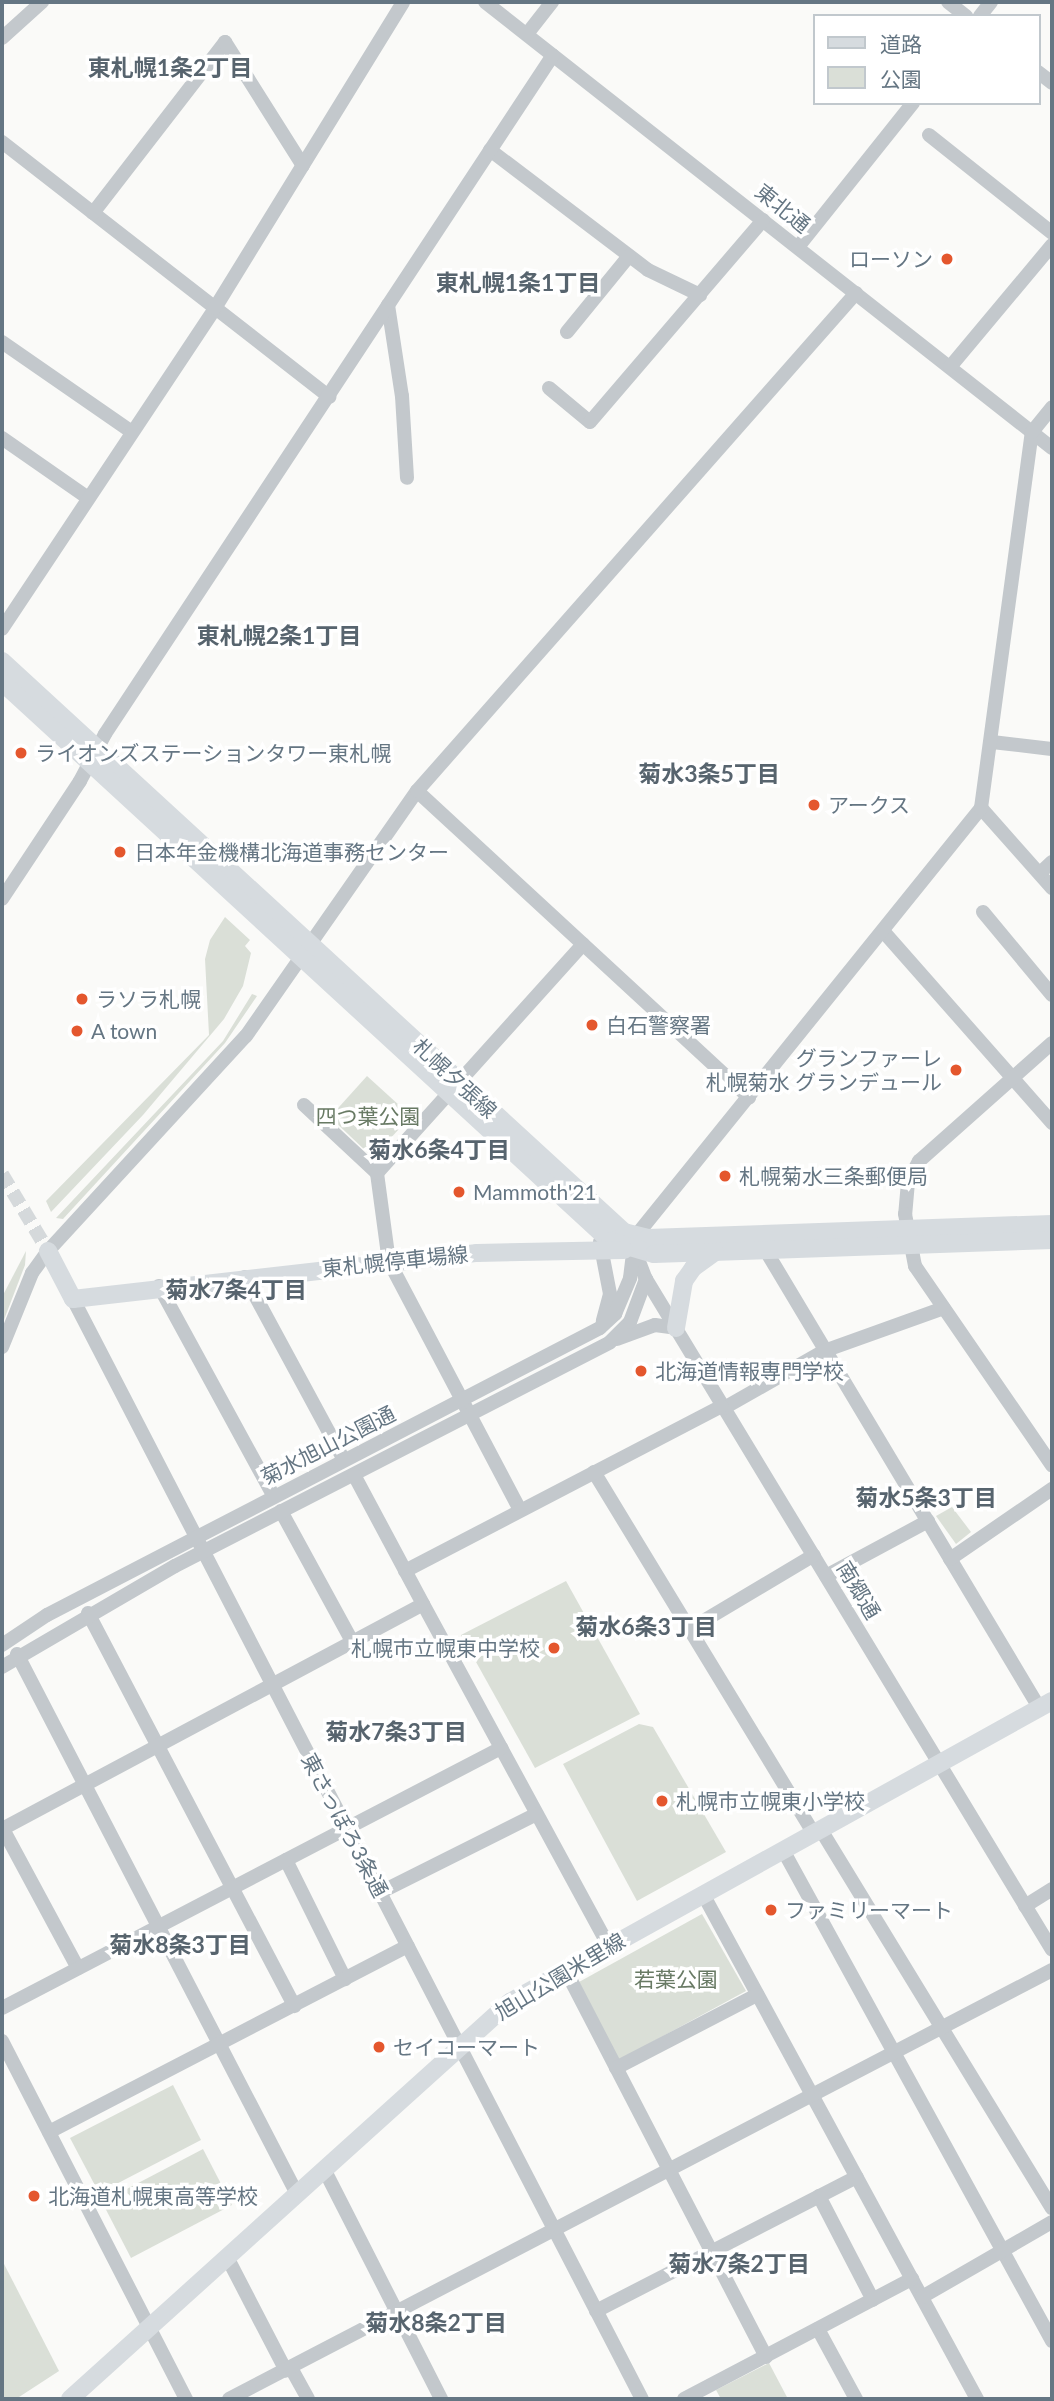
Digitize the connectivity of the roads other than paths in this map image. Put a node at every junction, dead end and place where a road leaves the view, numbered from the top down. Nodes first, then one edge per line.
1 (42, 2) edge
2 (404, 2) edge
3 (485, 2) edge
4 (552, 2) edge
5 (948, 2) edge
6 (963, 14) edge
7 (527, 34) junction
8 (2, 38) edge
9 (553, 55) junction
10 (911, 105) edge
11 (929, 135) dead end
12 (2, 142) edge
13 (490, 150) junction
14 (306, 161) junction
15 (93, 214) junction
16 (763, 220) junction
17 (1052, 233) edge
18 (1052, 245) edge
19 (798, 247) junction
20 (629, 256) junction
21 (856, 293) junction
22 (700, 295) junction
23 (215, 308) junction
24 (386, 308) junction
25 (567, 332) dead end
26 (2, 342) edge
27 (950, 367) junction
28 (549, 388) dead end
29 (329, 397) junction
30 (1052, 407) edge
31 (132, 432) junction
32 (1032, 432) junction
33 (2, 438) edge
34 (1052, 448) edge
35 (407, 478) dead end
36 (88, 498) junction
37 (2, 629) edge
38 (2, 661) edge
39 (2, 682) edge
40 (992, 742) junction
41 (1052, 749) edge
42 (93, 756) junction
43 (417, 791) junction
44 (981, 808) junction
45 (1052, 862) edge
46 (1040, 873) junction
47 (1052, 888) edge
48 (2, 899) edge
49 (983, 912) dead end
50 (884, 931) junction
51 (583, 944) junction
52 (305, 951) junction
53 (1052, 995) edge
54 (1052, 1043) edge
55 (1013, 1078) junction
56 (452, 1086) junction
57 (749, 1097) junction
58 (304, 1105) dead end
59 (1052, 1123) edge
60 (377, 1173) junction
61 (1052, 1224) edge
62 (596, 1230) junction
63 (909, 1237) junction
64 (1052, 1240) edge
65 (635, 1244) junction
66 (602, 1249) junction
67 (48, 1251) junction
68 (766, 1251) junction
69 (715, 1252) junction
70 (389, 1262) junction
71 (245, 1277) junction
72 (646, 1279) junction
73 (159, 1286) junction
74 (73, 1299) junction
75 (944, 1308) junction
76 (600, 1328) junction
77 (677, 1328) junction
78 (610, 1342) junction
79 (2, 1347) edge
80 (824, 1351) junction
81 (461, 1400) junction
82 (723, 1407) junction
83 (468, 1416) junction
84 (344, 1460) junction
85 (1052, 1465) edge
86 (594, 1472) junction
87 (354, 1475) junction
88 (1052, 1489) edge
89 (274, 1497) junction
90 (520, 1510) junction
91 (281, 1511) junction
92 (928, 1521) junction
93 (199, 1544) junction
94 (814, 1555) junction
95 (950, 1559) junction
96 (405, 1571) junction
97 (826, 1576) junction
98 (423, 1604) junction
99 (88, 1613) junction
100 (690, 1629) junction
101 (353, 1643) junction
102 (2, 1645) edge
103 (17, 1654) junction
104 (2, 1667) edge
105 (273, 1687) junction
106 (1046, 1705) edge
107 (501, 1748) junction
108 (159, 1749) junction
109 (940, 1764) junction
110 (87, 1786) junction
111 (537, 1814) junction
112 (348, 1828) junction
113 (2, 1829) edge
114 (818, 1832) junction
115 (783, 1850) junction
116 (286, 1860) junction
117 (232, 1888) junction
118 (1052, 1889) edge
119 (381, 1892) junction
120 (702, 1894) junction
121 (1025, 1906) junction
122 (159, 1927) junction
123 (608, 1945) junction
124 (408, 1946) junction
125 (1052, 1950) edge
126 (78, 1968) junction
127 (565, 1969) junction
128 (1052, 1970) edge
129 (345, 1979) junction
130 (757, 1995) junction
131 (293, 2006) junction
132 (2, 2008) edge
133 (942, 2028) junction
134 (2, 2041) edge
135 (220, 2044) junction
136 (459, 2045) junction
137 (895, 2053) junction
138 (616, 2068) junction
139 (813, 2095) junction
140 (49, 2132) junction
141 (324, 2169) junction
142 (669, 2173) junction
143 (857, 2177) junction
144 (297, 2194) junction
145 (819, 2196) junction
146 (1052, 2208) edge
147 (1052, 2222) edge
148 (555, 2231) junction
149 (1002, 2251) junction
150 (711, 2253) junction
151 (227, 2258) junction
152 (912, 2279) junction
153 (922, 2297) junction
154 (873, 2300) junction
155 (596, 2311) junction
156 (398, 2315) junction
157 (150, 2329) junction
158 (818, 2329) junction
159 (1052, 2341) edge
160 (765, 2357) junction
161 (288, 2369) junction
162 (70, 2399) edge
163 (186, 2399) edge
164 (229, 2399) edge
165 (308, 2399) edge
166 (441, 2399) edge
167 (642, 2399) edge
168 (684, 2399) edge
169 (856, 2399) edge
170 (977, 2399) edge

1 - 8 street
2 - 14 street
3 - 7 street, 東北通
4 - 7 street
5 - 6 street
7 - 9 street, 東北通
9 - 13 street
9 - 16 street, 東北通
10 - 19 street
11 - 17 street
12 - 15 street
13 - 20 street
13 - 24 street
14 - 15 street
14 - 23 street
15 - 23 street
16 - 19 street, 東北通
16 - 22 street
18 - 27 street
19 - 21 street, 東北通
20 - 22 street
20 - 25 street
21 - 27 street, 東北通
21 - 43 street
22 - 28 street
23 - 29 street
23 - 31 street
24 - 29 street
24 - 35 street
26 - 31 street
27 - 32 street, 東北通
29 - 42 street
30 - 32 street
31 - 36 street
32 - 34 street, 東北通
32 - 40 street
33 - 36 street
36 - 37 street
38 - 42 main road, 札幌夕張線
39 - 42 main road, 札幌夕張線
40 - 41 street
40 - 44 street
42 - 48 street
42 - 52 main road, 札幌夕張線
43 - 51 street
43 - 52 street
44 - 46 street
44 - 50 street
45 - 46 street
46 - 47 street
49 - 53 street
50 - 55 street
50 - 57 street
51 - 56 street
51 - 57 street
52 - 56 main road, 札幌夕張線
52 - 67 street
54 - 55 street
55 - 59 street
55 - 63 street
56 - 60 street
56 - 62 main road, 札幌夕張線
56 - 65 main road, 札幌夕張線
57 - 65 street
58 - 60 street
60 - 70 street
61 - 63 main road, 札幌夕張線
62 - 65 main road, 札幌夕張線
62 - 66 street
63 - 64 main road, 札幌夕張線
63 - 65 main road, 札幌夕張線
63 - 68 main road, 札幌夕張線
63 - 75 street
65 - 66 main road, 東札幌停車場線
65 - 69 main road, 札幌夕張線
65 - 72 street, 南郷通
65 - 76 street, 菊水旭山公園通
66 - 70 main road, 東札幌停車場線
66 - 76 street
67 - 74 main road, 東さっぽろ3条通
67 - 79 street
68 - 69 main road, 札幌夕張線
68 - 80 street
69 - 77 main road
70 - 71 main road, 東札幌停車場線
70 - 81 street
71 - 73 main road, 東札幌停車場線
71 - 84 street
72 - 77 street, 南郷通
72 - 78 street, 菊水旭山公園通
73 - 74 main road, 東札幌停車場線
73 - 89 street
74 - 93 street, 東さっぽろ3条通
75 - 80 street
75 - 85 street
76 - 81 street, 菊水旭山公園通
77 - 78 street
77 - 82 street, 南郷通
78 - 83 street, 菊水旭山公園通
80 - 82 street
80 - 92 street
81 - 83 street
81 - 84 street, 菊水旭山公園通
82 - 86 street
82 - 94 street, 南郷通
83 - 87 street, 菊水旭山公園通
83 - 90 street
84 - 89 street, 菊水旭山公園通
86 - 90 street
86 - 100 street
87 - 91 street, 菊水旭山公園通
87 - 96 street
88 - 95 street
89 - 93 street, 菊水旭山公園通
90 - 96 street
91 - 93 street, 菊水旭山公園通
91 - 101 street
92 - 95 street
92 - 97 street
93 - 99 street, 菊水旭山公園通
93 - 102 street, 菊水旭山公園通
93 - 105 street, 東さっぽろ3条通
94 - 97 street, 南郷通
94 - 100 street
95 - 106 street
96 - 98 street
97 - 109 street, 南郷通
98 - 101 street
98 - 107 street
99 - 103 street, 菊水旭山公園通
99 - 108 street
100 - 114 street
101 - 105 street
103 - 104 street, 菊水旭山公園通
103 - 110 street
105 - 108 street
105 - 112 street, 東さっぽろ3条通
106 - 109 main road, 旭山公園米里線
107 - 111 street
107 - 112 street
108 - 110 street
108 - 117 street
109 - 114 main road, 旭山公園米里線
109 - 121 street, 南郷通
110 - 113 street
110 - 122 street
111 - 119 street
111 - 123 street
112 - 116 street
112 - 119 street, 東さっぽろ3条通
113 - 126 street
114 - 115 main road, 旭山公園米里線
114 - 133 street
115 - 120 main road, 旭山公園米里線
115 - 137 street
116 - 117 street
116 - 129 street
117 - 122 street
117 - 131 street
118 - 121 street
119 - 124 street, 東さっぽろ3条通
120 - 123 main road, 旭山公園米里線
120 - 130 street
121 - 125 street, 南郷通
122 - 126 street
122 - 135 street
123 - 127 main road, 旭山公園米里線
124 - 129 street
124 - 136 street, 東さっぽろ3条通
126 - 132 street
127 - 136 main road, 旭山公園米里線
127 - 138 street
128 - 133 street
129 - 131 street
130 - 138 street
130 - 139 street
131 - 135 street
133 - 137 street
133 - 146 street
134 - 140 street
135 - 140 street
135 - 144 street
136 - 141 main road, 旭山公園米里線
136 - 148 street, 東さっぽろ3条通
137 - 139 street
137 - 149 street
138 - 142 street
139 - 142 street
139 - 143 street
140 - 157 street
141 - 144 main road, 旭山公園米里線
141 - 156 street
142 - 148 street
142 - 150 street
143 - 145 street
143 - 152 street
144 - 151 main road, 旭山公園米里線
145 - 150 street
145 - 154 street
147 - 149 street
148 - 155 street, 東さっぽろ3条通
148 - 156 street
149 - 153 street
149 - 159 street
150 - 155 street
150 - 160 street
151 - 157 main road, 旭山公園米里線
151 - 161 street
152 - 153 street
152 - 154 street
153 - 170 street
154 - 158 street
155 - 167 street, 東さっぽろ3条通
156 - 161 street
156 - 166 street
157 - 162 main road, 旭山公園米里線
157 - 163 street
158 - 160 street
158 - 169 street
160 - 168 street
161 - 164 street
161 - 165 street

